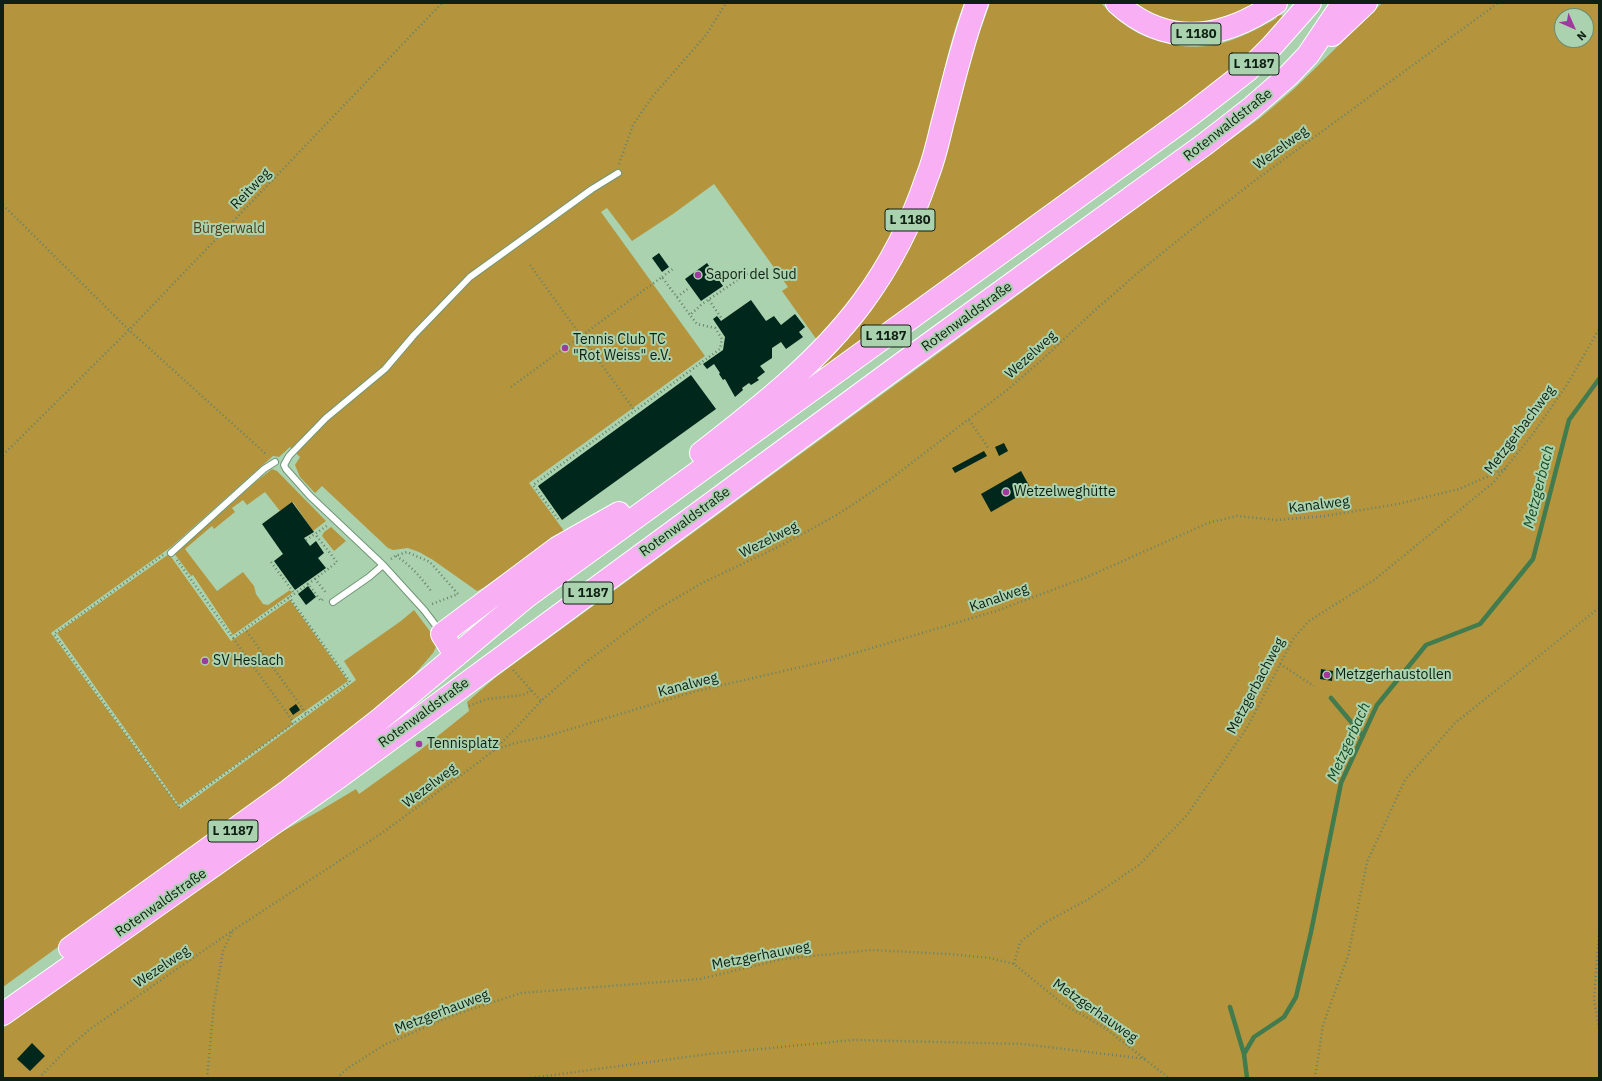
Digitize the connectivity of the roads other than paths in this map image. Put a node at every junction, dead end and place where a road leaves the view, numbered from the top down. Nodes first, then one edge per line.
1 (977, 3) edge
2 (1117, 3) edge
3 (1276, 3) edge
4 (1310, 3) edge
5 (1343, 3) edge
6 (1366, 3) edge
7 (1308, 55) junction
8 (618, 173) road end
9 (275, 462) road end
10 (619, 513) junction
11 (171, 553) road end
12 (584, 556) junction
13 (383, 565) junction
14 (333, 602) dead end
15 (442, 634) junction
16 (456, 656) junction
17 (3, 997) edge
18 (3, 1014) edge

1 - 10 highway, L 1180
2 - 3 highway, L 1180
4 - 12 highway, Rotenwaldstraße / L 1187
5 - 7 highway, Rotenwaldstraße / L 1187
6 - 7 highway
7 - 18 highway, Rotenwaldstraße / L 1187
8 - 13 lane
9 - 11 lane
10 - 12 highway, L 1180
10 - 15 highway
12 - 16 highway, Rotenwaldstraße / L 1187
13 - 14 lane
13 - 15 lane
15 - 16 highway, Rotenwaldstraße
16 - 17 highway, Rotenwaldstraße / L 1187

